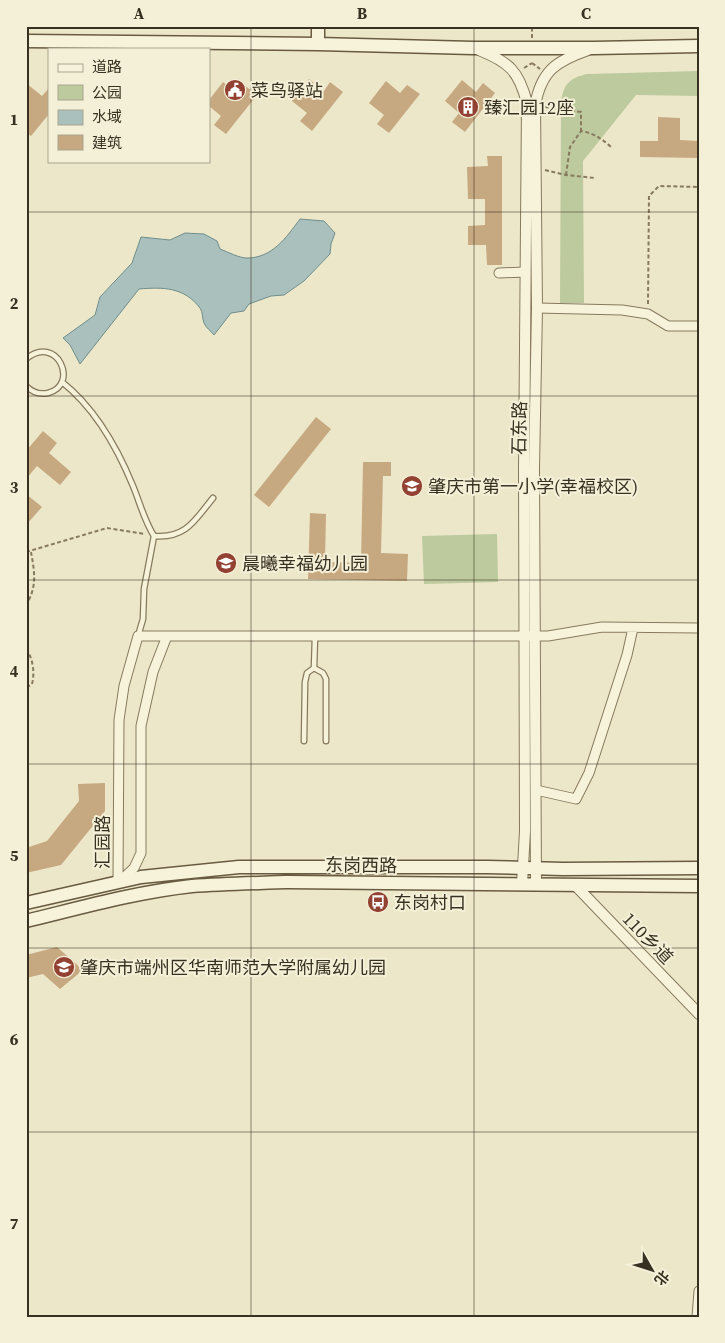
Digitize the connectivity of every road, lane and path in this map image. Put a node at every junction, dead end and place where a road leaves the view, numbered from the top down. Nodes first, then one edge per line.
1 (318, 26) edge
2 (26, 41) edge
3 (318, 44) junction
4 (699, 46) edge
5 (473, 48) junction
6 (594, 48) junction
7 (535, 106) junction
8 (581, 131) junction
9 (611, 147) dead end
10 (535, 168) junction
11 (566, 175) junction
12 (595, 178) dead end
13 (699, 187) edge
14 (525, 272) junction
15 (499, 273) dead end
16 (537, 308) junction
17 (648, 314) junction
18 (699, 326) edge
19 (29, 353) edge
20 (26, 359) edge
21 (62, 382) junction
22 (26, 386) edge
23 (213, 498) dead end
24 (154, 536) junction
25 (26, 552) edge
26 (30, 552) junction
27 (26, 606) edge
28 (633, 628) junction
29 (699, 628) edge
30 (138, 636) junction
31 (167, 636) junction
32 (315, 636) junction
33 (524, 636) junction
34 (535, 636) junction
35 (26, 648) edge
36 (314, 668) junction
37 (26, 688) edge
38 (304, 740) dead end
39 (326, 740) dead end
40 (536, 790) junction
41 (699, 868) edge
42 (529, 869) junction
43 (118, 882) junction
44 (529, 884) junction
45 (574, 885) junction
46 (699, 886) edge
47 (26, 903) edge
48 (26, 921) edge
49 (699, 1014) edge
50 (699, 1292) edge
51 (697, 1317) edge

1 - 3 main road
2 - 3 main road
3 - 5 main road
4 - 6 main road
5 - 6 main road
5 - 14 street, 石东路
6 - 7 street, 石东路
7 - 8 path
7 - 10 street, 石东路
8 - 9 path
8 - 11 path
10 - 11 path
10 - 16 street, 石东路
11 - 12 path
13 - 17 path
14 - 15 street
14 - 33 street, 石东路
16 - 17 street
16 - 34 street, 石东路
17 - 18 street
19 - 20 lane
19 - 21 lane
21 - 22 lane
21 - 24 lane
23 - 24 lane
24 - 26 path
24 - 30 lane
25 - 26 path
26 - 27 path
28 - 29 street
28 - 34 street
28 - 40 street
30 - 31 street
30 - 43 street, 汇园路
31 - 32 street
31 - 43 street, 汇园路
32 - 33 street
32 - 36 lane
33 - 34 street
33 - 42 street, 石东路
34 - 40 street, 石东路
35 - 37 path
36 - 38 lane
36 - 39 lane
40 - 42 street, 石东路
41 - 42 main road, 东岗西路
42 - 43 main road, 东岗西路
42 - 44 street
43 - 47 main road, 东岗西路
44 - 45 main road, 东岗西路
44 - 48 main road, 东岗西路
45 - 46 main road, 东岗西路
45 - 49 street, 110乡道
50 - 51 street

